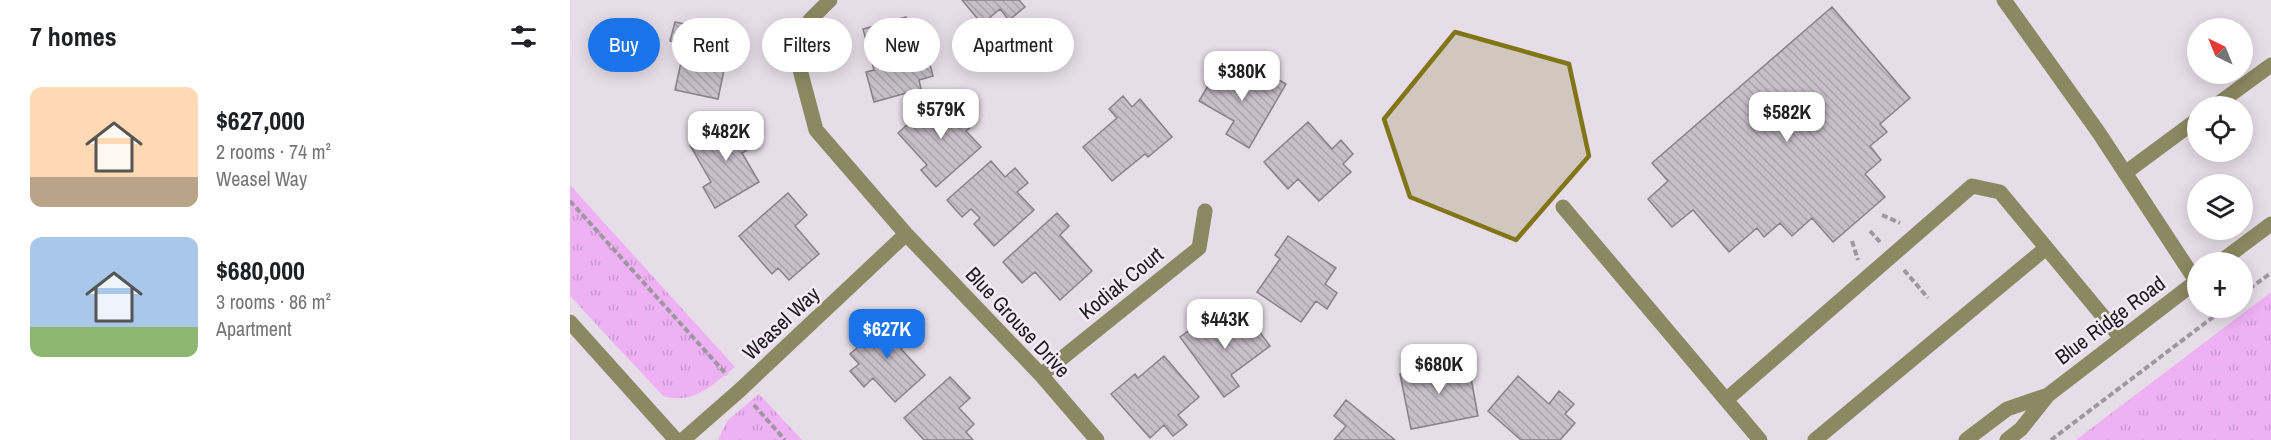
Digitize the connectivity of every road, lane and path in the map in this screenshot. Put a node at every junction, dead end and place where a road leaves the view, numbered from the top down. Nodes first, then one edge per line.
1 (830, 0) edge
2 (2004, 0) edge
3 (2271, 65) edge
4 (2229, 96) edge
5 (2187, 127) edge
6 (2125, 173) junction
7 (570, 201) edge
8 (1563, 207) dead end
9 (1205, 212) dead end
10 (2271, 224) edge
11 (906, 234) junction
12 (2046, 248) junction
13 (2233, 252) edge
14 (2187, 265) edge
15 (2271, 273) edge
16 (2253, 286) edge
17 (2187, 288) edge
18 (2212, 318) edge
19 (570, 322) edge
20 (2121, 338) junction
21 (721, 368) dead end
22 (1041, 375) junction
23 (2048, 395) junction
24 (1726, 400) junction
25 (752, 403) dead end
26 (676, 440) edge
27 (683, 440) edge
28 (785, 440) edge
29 (1097, 440) edge
30 (1760, 440) edge
31 (1815, 440) edge
32 (1966, 440) edge
33 (2007, 440) edge
34 (2050, 440) edge

1 - 11 street, Blue Grouse Drive
2 - 6 street
3 - 4 street
5 - 6 street
6 - 14 street
7 - 21 path
8 - 24 street
9 - 22 street, Kodiak Court
10 - 13 street
11 - 22 street, Blue Grouse Drive
11 - 27 street, Weasel Way
12 - 20 street
12 - 24 street
12 - 31 street
15 - 16 path
17 - 20 street, Blue Ridge Road
18 - 34 path
19 - 26 street
20 - 23 street, Blue Ridge Road
22 - 29 street, Blue Grouse Drive
23 - 32 street, Blue Ridge Road
23 - 33 street, Blue Ridge Road
24 - 30 street
25 - 28 path

